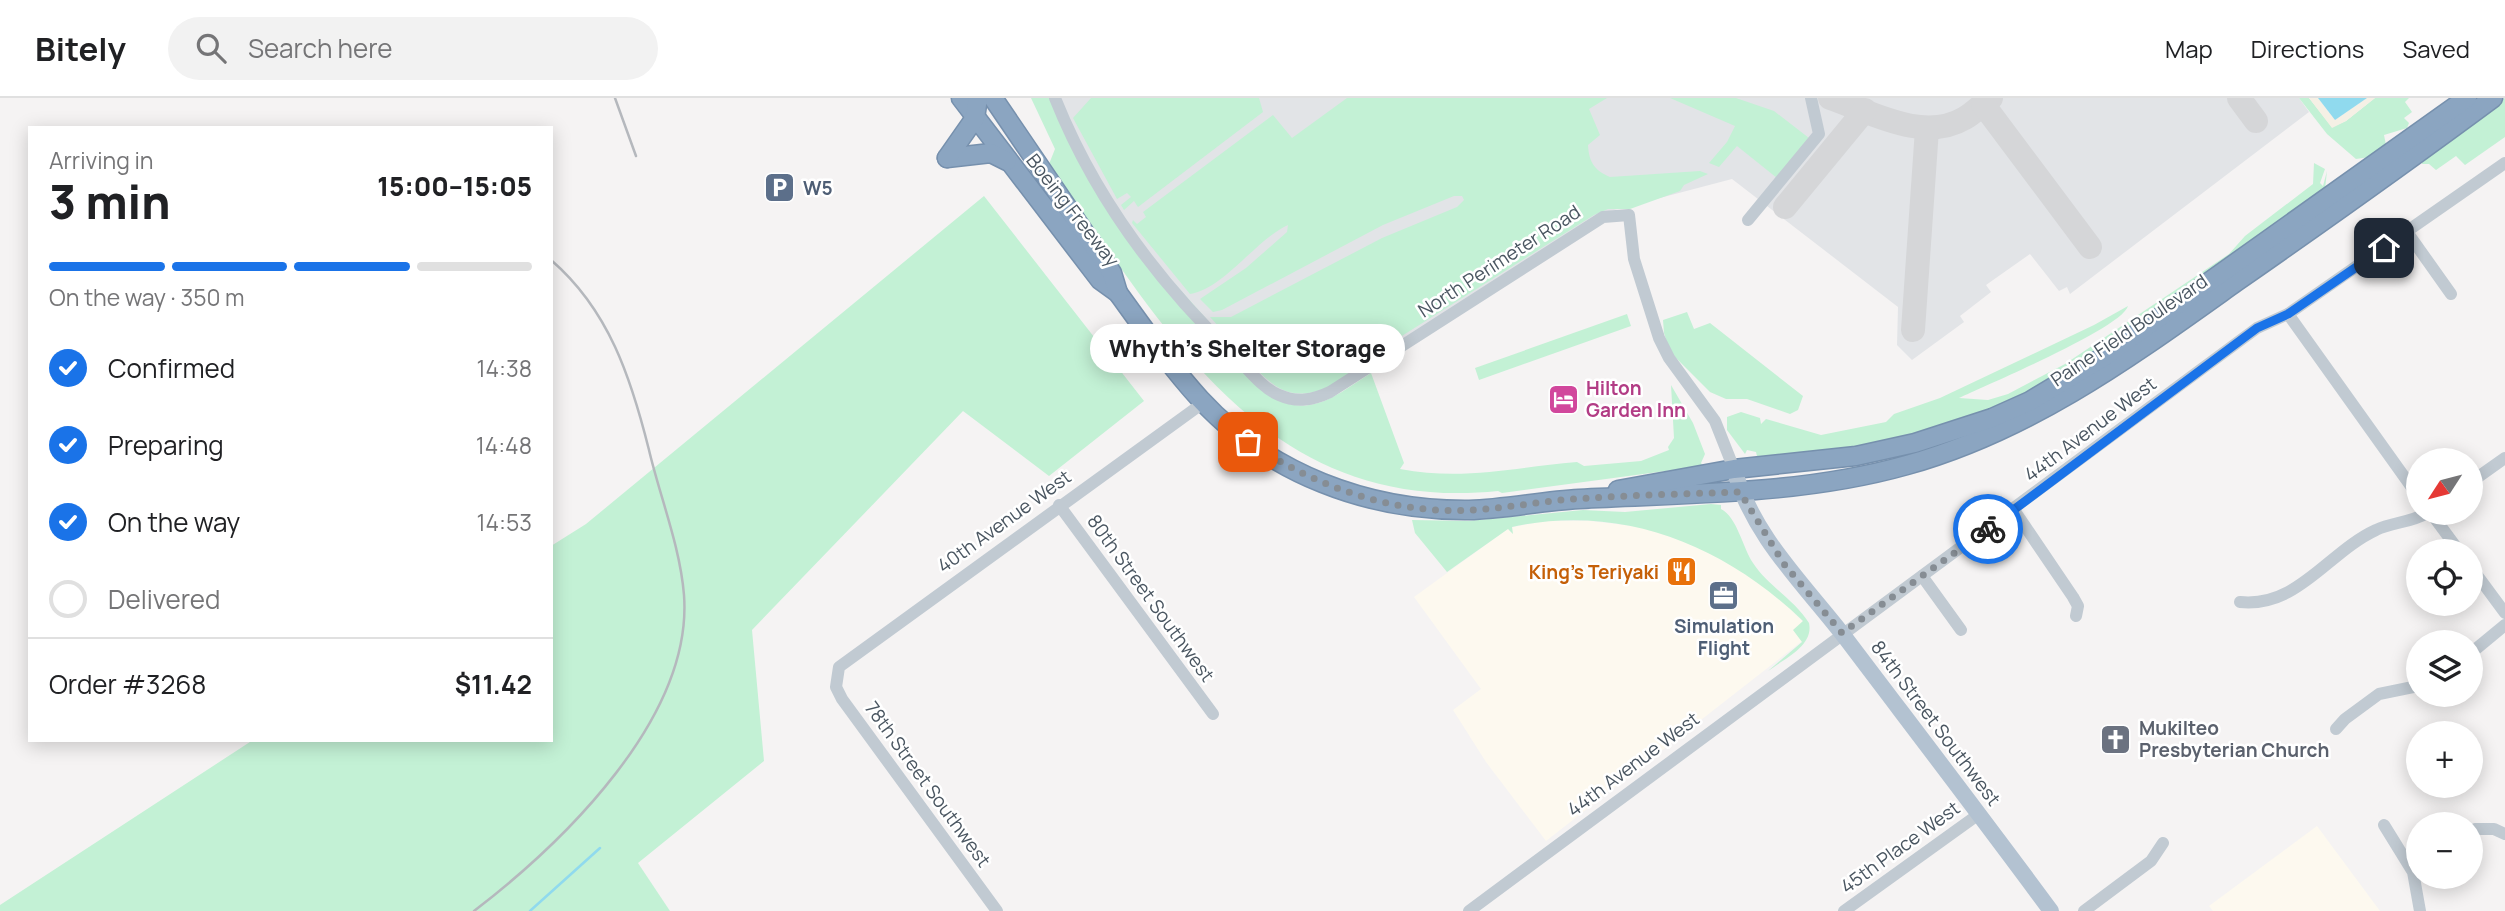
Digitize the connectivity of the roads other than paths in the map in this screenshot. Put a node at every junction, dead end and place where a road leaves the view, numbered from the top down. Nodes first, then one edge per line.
1 (961, 98) edge
2 (978, 98) edge
3 (993, 98) edge
4 (1055, 98) edge
5 (1811, 98) edge
6 (2467, 98) edge
7 (2493, 98) edge
8 (975, 118) junction
9 (2505, 163) edge
10 (1012, 166) junction
11 (1629, 215) joint
12 (1748, 220) dead end
13 (2407, 232) junction
14 (1118, 293) junction
15 (2451, 294) dead end
16 (2288, 314) junction
17 (1203, 403) junction
18 (2505, 458) edge
19 (1734, 468) junction
20 (2483, 474) edge
21 (2406, 479) edge
22 (1740, 492) junction
23 (1577, 499) junction
24 (1059, 505) junction
25 (2014, 510) junction
26 (2406, 523) edge
27 (2438, 525) edge
28 (2450, 539) edge
29 (1922, 576) junction
30 (2483, 583) edge
31 (2240, 602) dead end
32 (2505, 613) edge
33 (2076, 616) dead end
34 (2505, 625) edge
35 (1961, 630) dead end
36 (1842, 633) junction
37 (2483, 643) edge
38 (835, 677) joint
39 (2406, 688) edge
40 (1213, 714) dead end
41 (2336, 729) dead end
42 (1979, 814) junction
43 (2384, 825) dead end
44 (2483, 829) edge
45 (2505, 834) edge
46 (2163, 843) dead end
47 (997, 911) edge
48 (1469, 911) edge
49 (1844, 911) edge
50 (2051, 911) edge
51 (2084, 911) edge
52 (2420, 911) edge

1 - 8 highway, Boeing Freeway
2 - 8 highway
3 - 14 highway, Boeing Freeway
4 - 11 street, North Perimeter Road
5 - 12 street
6 - 19 highway, Paine Field Boulevard
7 - 22 highway, Paine Field Boulevard
8 - 10 highway, Boeing Freeway
8 - 10 highway
9 - 13 street, 44th Avenue West
10 - 14 highway, Boeing Freeway
11 - 19 street, 84th Street Southwest
13 - 15 street
13 - 16 street, 44th Avenue West
14 - 17 highway
16 - 21 street
16 - 25 street, 44th Avenue West
17 - 23 highway
17 - 24 street, 40th Avenue West
18 - 20 street
19 - 22 main road, 84th Street Southwest
19 - 23 highway
22 - 23 highway
22 - 36 main road, 84th Street Southwest
24 - 38 street, 40th Avenue West
24 - 40 street, 80th Street Southwest
25 - 29 street, 44th Avenue West
25 - 33 street
26 - 31 street
27 - 28 street
29 - 35 street
29 - 36 street, 44th Avenue West
30 - 32 street
34 - 37 street
36 - 42 main road, 84th Street Southwest
36 - 48 street, 44th Avenue West
38 - 47 street, 78th Street Southwest
39 - 41 street
42 - 49 street, 45th Place West
42 - 50 main road, 84th Street Southwest
43 - 52 street
44 - 45 street
46 - 51 street

